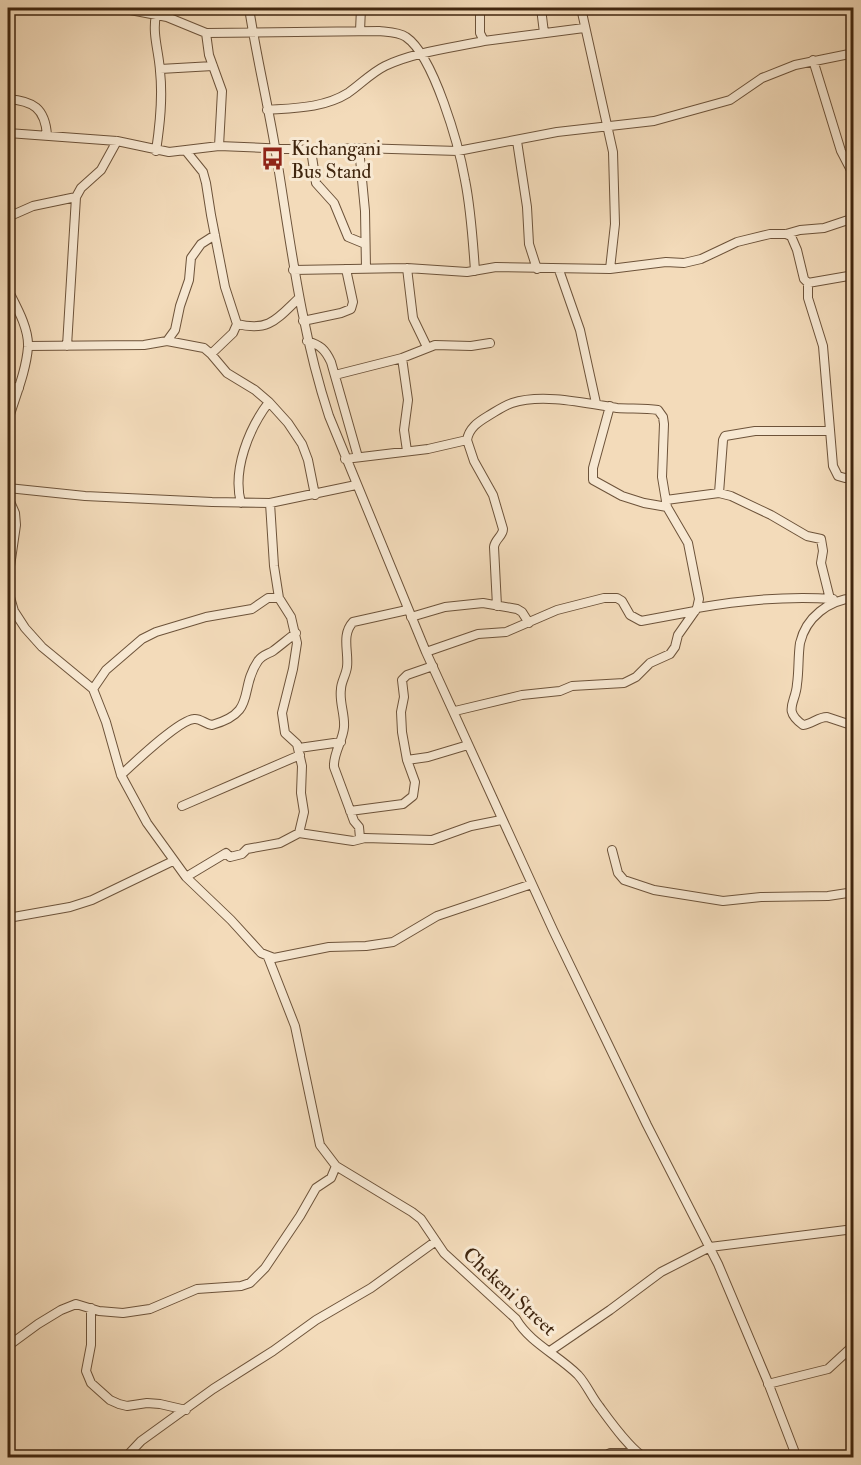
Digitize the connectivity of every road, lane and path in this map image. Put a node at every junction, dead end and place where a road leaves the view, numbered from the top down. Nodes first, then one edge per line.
1 (120, 8) edge
2 (163, 8) edge
3 (249, 8) edge
4 (361, 8) edge
5 (480, 8) edge
6 (541, 8) edge
7 (580, 8) edge
8 (156, 15) junction
9 (167, 17) junction
10 (584, 28) junction
11 (360, 31) junction
12 (253, 32) junction
13 (206, 33) junction
14 (544, 33) junction
15 (484, 41) junction
16 (854, 52) edge
17 (422, 55) junction
18 (813, 60) junction
19 (213, 66) junction
20 (160, 69) junction
21 (8, 99) edge
22 (267, 110) junction
23 (607, 127) junction
24 (8, 133) edge
25 (47, 135) junction
26 (117, 141) junction
27 (517, 141) junction
28 (219, 146) junction
29 (275, 148) junction
30 (359, 148) junction
31 (311, 150) junction
32 (156, 151) junction
33 (186, 151) junction
34 (458, 151) junction
35 (854, 176) edge
36 (76, 197) junction
37 (8, 217) edge
38 (854, 218) edge
39 (786, 234) junction
40 (215, 235) junction
41 (365, 244) junction
42 (366, 268) junction
43 (407, 268) junction
44 (346, 269) junction
45 (537, 269) junction
46 (610, 269) junction
47 (293, 270) junction
48 (559, 270) junction
49 (475, 271) junction
50 (854, 275) edge
51 (808, 283) junction
52 (8, 290) edge
53 (298, 298) junction
54 (303, 321) junction
55 (237, 324) junction
56 (167, 341) junction
57 (307, 341) junction
58 (490, 343) dead end
59 (28, 346) junction
60 (67, 346) junction
61 (427, 347) junction
62 (211, 354) junction
63 (402, 358) junction
64 (335, 375) junction
65 (8, 386) edge
66 (19, 388) junction
67 (269, 402) junction
68 (596, 403) junction
69 (610, 406) junction
70 (8, 421) edge
71 (829, 431) junction
72 (467, 440) junction
73 (407, 451) junction
74 (358, 457) junction
75 (345, 459) junction
76 (854, 477) edge
77 (356, 485) junction
78 (8, 488) edge
79 (719, 493) junction
80 (315, 495) junction
81 (8, 496) edge
82 (270, 502) junction
83 (242, 503) junction
84 (667, 503) junction
85 (8, 580) edge
86 (279, 598) junction
87 (854, 598) edge
88 (830, 599) junction
89 (839, 599) junction
90 (497, 606) junction
91 (696, 610) junction
92 (409, 614) junction
93 (529, 623) junction
94 (296, 633) junction
95 (426, 651) junction
96 (433, 666) junction
97 (93, 689) junction
98 (455, 711) junction
99 (854, 726) edge
100 (341, 742) junction
101 (468, 745) junction
102 (299, 752) junction
103 (407, 760) junction
104 (121, 775) junction
105 (182, 806) dead end
106 (350, 811) junction
107 (501, 820) junction
108 (299, 833) junction
109 (360, 838) junction
110 (612, 850) dead end
111 (173, 861) junction
112 (186, 877) junction
113 (532, 884) junction
114 (854, 892) edge
115 (9, 920) edge
116 (268, 957) junction
117 (336, 1166) junction
118 (854, 1229) edge
119 (436, 1241) junction
120 (710, 1247) junction
121 (91, 1308) junction
122 (854, 1345) edge
123 (8, 1346) edge
124 (550, 1351) junction
125 (768, 1384) junction
126 (186, 1410) junction
127 (635, 1453) junction
128 (125, 1458) edge
129 (601, 1458) edge
130 (645, 1458) edge
131 (796, 1458) edge

1 - 8 street
2 - 9 street
3 - 12 street
4 - 11 street
5 - 15 street
6 - 14 street
7 - 10 street
8 - 9 street
8 - 20 street
9 - 13 street
10 - 14 street
10 - 23 street
11 - 12 street
11 - 17 street
12 - 13 street
12 - 22 street
13 - 19 street
14 - 15 street
15 - 17 street
16 - 18 street
17 - 22 street
17 - 34 street
18 - 23 street
18 - 35 street
19 - 20 street
19 - 28 street
20 - 32 street
21 - 25 street
22 - 29 street
23 - 27 street
23 - 46 street
24 - 25 street
25 - 26 street
26 - 32 street
26 - 36 street
27 - 34 street
27 - 45 street
28 - 29 street
28 - 33 street
29 - 31 street
29 - 47 street
30 - 31 street
30 - 34 street
30 - 41 street
31 - 41 street
32 - 33 street
33 - 40 street
34 - 49 street
36 - 37 street
36 - 60 street
38 - 39 street
39 - 46 street
39 - 51 street
40 - 55 street
40 - 56 street
41 - 42 street
42 - 43 street
42 - 44 street
43 - 49 street
43 - 61 street
44 - 47 street
44 - 54 street
45 - 48 street
45 - 49 street
46 - 48 street
47 - 53 street
48 - 68 street
50 - 51 street
51 - 71 street
52 - 59 street
53 - 54 street
53 - 55 street
54 - 57 street
55 - 62 street
56 - 60 street
56 - 62 street
57 - 64 street
57 - 75 street
58 - 61 street
59 - 60 street
59 - 66 street
61 - 63 street
62 - 67 street
63 - 64 street
63 - 73 street
64 - 74 street
65 - 66 street
66 - 70 street
67 - 80 street
67 - 83 street
68 - 69 street
68 - 72 street
69 - 84 street
69 - 84 street
71 - 76 street
71 - 79 street
72 - 73 street
72 - 90 street
73 - 74 street
74 - 75 street
75 - 77 street
77 - 80 street
77 - 92 street
78 - 83 street
79 - 84 street
79 - 88 street
80 - 82 street
81 - 85 street
82 - 83 street
82 - 86 street
84 - 91 street
85 - 97 street
86 - 94 street
86 - 97 street
87 - 89 street
88 - 89 street
88 - 91 street
89 - 99 street
90 - 92 street
90 - 93 street
91 - 93 street
91 - 98 street
92 - 95 street
92 - 100 street
93 - 95 street
94 - 102 street
94 - 104 street
95 - 96 street
96 - 98 street
96 - 103 street
97 - 104 street
98 - 101 street
100 - 102 street
100 - 106 street
101 - 103 street
101 - 107 street
102 - 105 street
102 - 108 street
103 - 106 street
104 - 111 street
106 - 109 street
107 - 109 street
107 - 113 street
108 - 109 street
108 - 112 street
110 - 114 street
111 - 112 street
111 - 115 street
112 - 116 street
113 - 116 street
113 - 120 street
116 - 117 street
117 - 119 street, Chekeni Street
117 - 121 street
118 - 120 street
119 - 124 street, Chekeni Street
119 - 126 street
120 - 124 street
120 - 125 street
121 - 123 street
121 - 126 street
122 - 125 street
124 - 127 street, Chekeni Street
125 - 131 street
126 - 128 street
127 - 129 street
127 - 130 street, Chekeni Street

